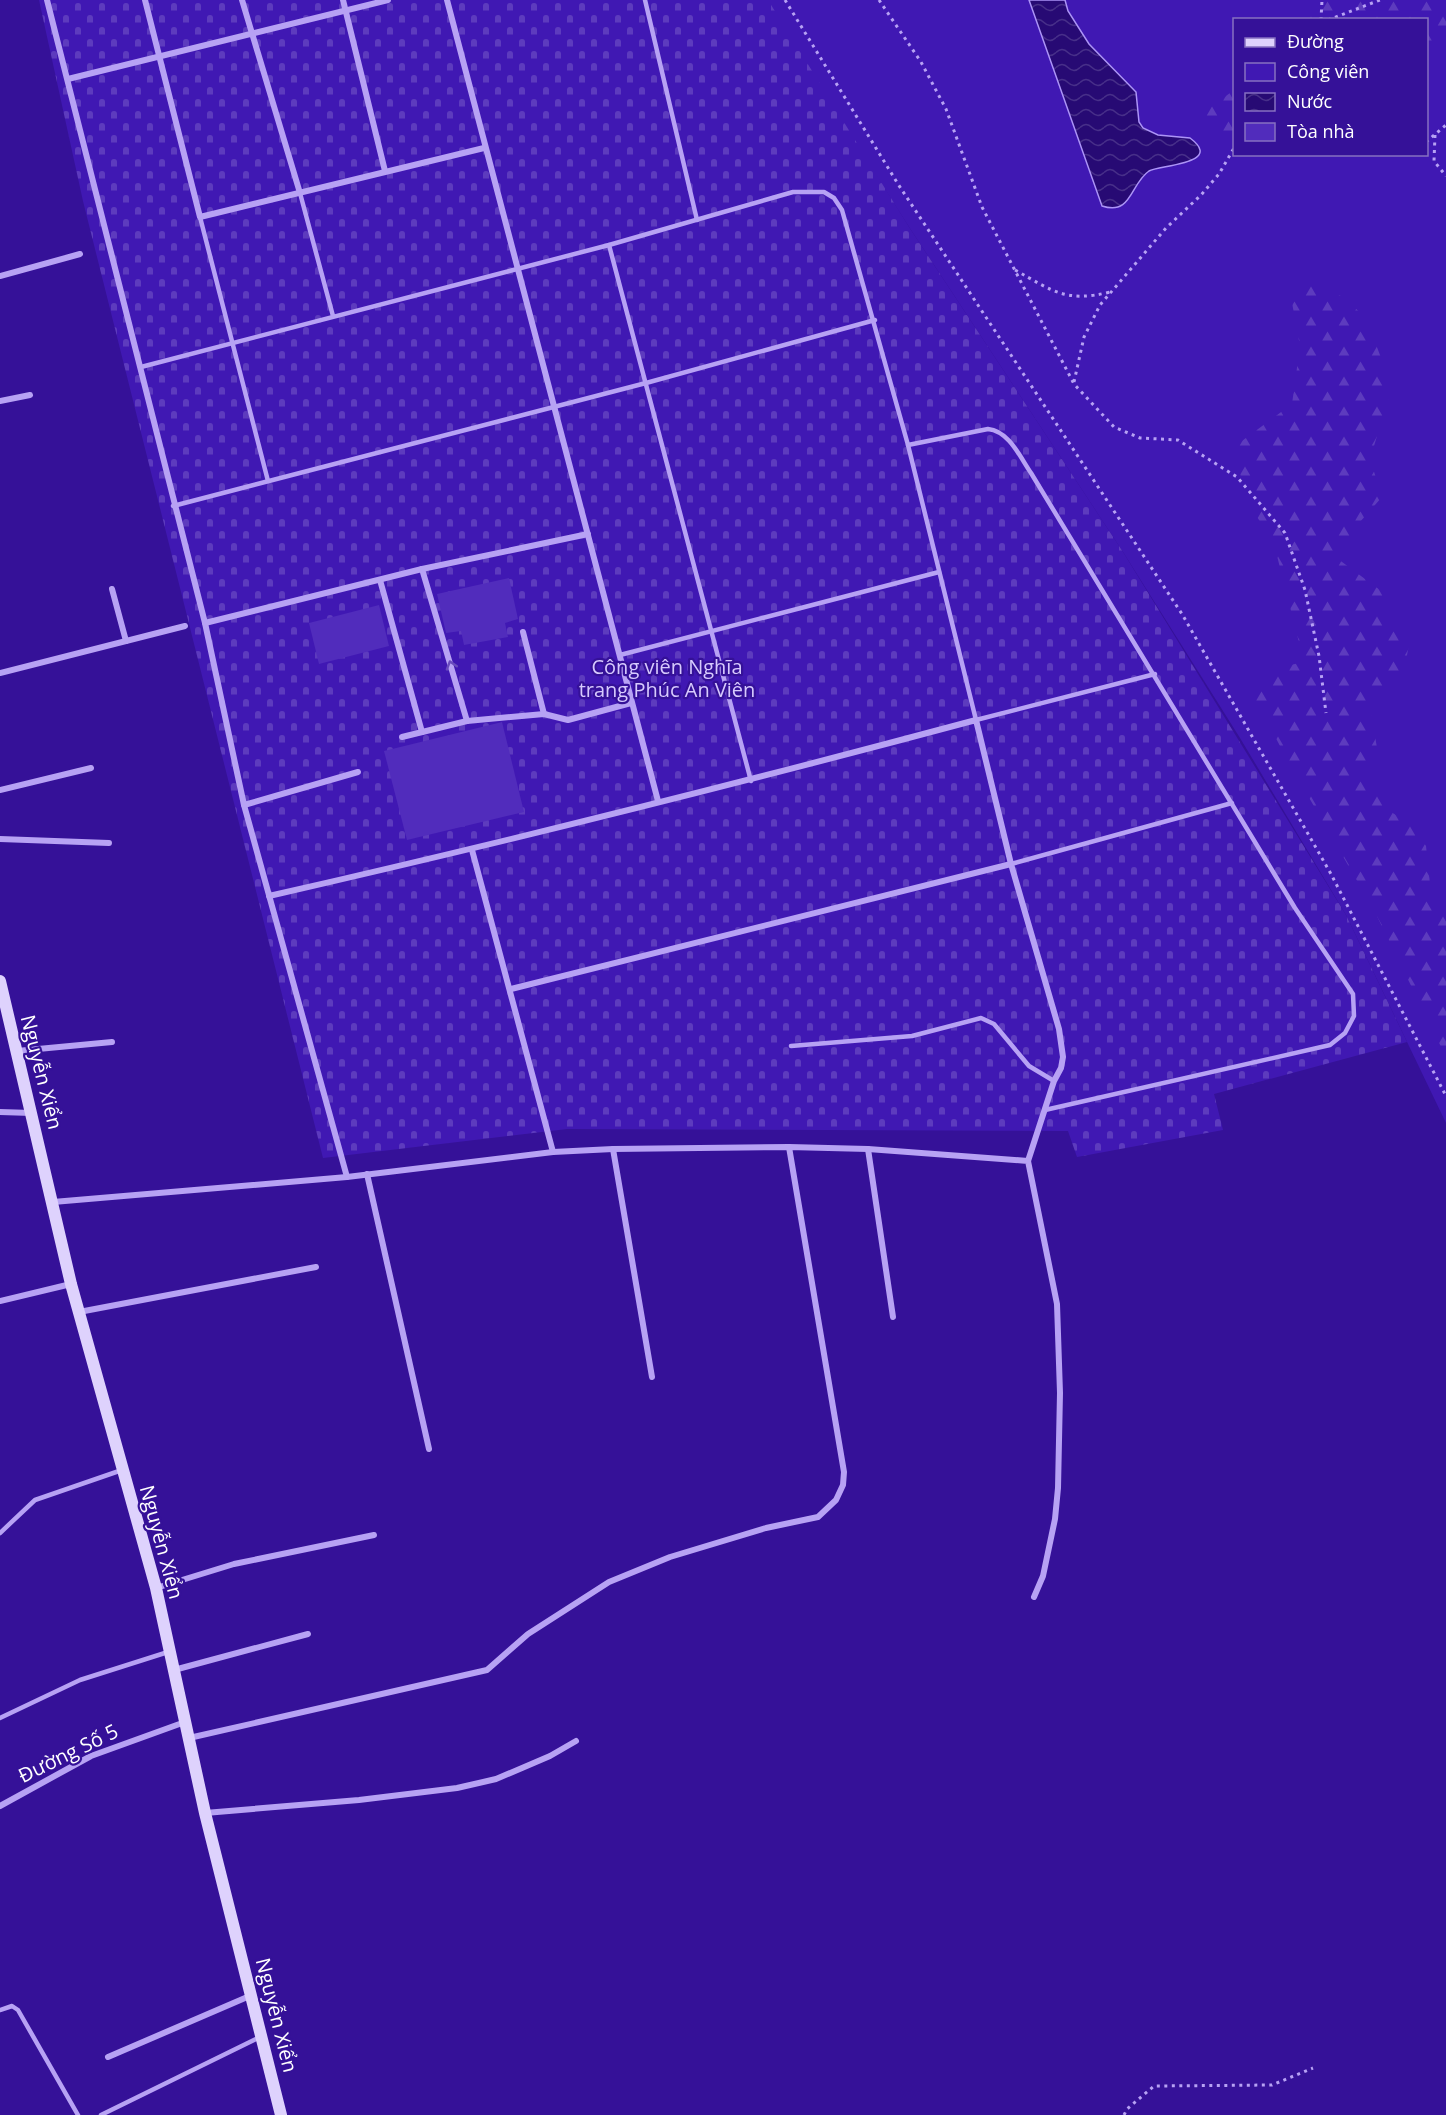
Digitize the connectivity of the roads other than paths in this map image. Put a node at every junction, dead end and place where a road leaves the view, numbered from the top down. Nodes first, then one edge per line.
1 (46, 0) edge
2 (145, 0) edge
3 (242, 0) edge
4 (343, 0) edge
5 (388, 0) edge
6 (447, 0) edge
7 (645, 0) edge
8 (345, 10) junction
9 (251, 35) junction
10 (160, 57) junction
11 (68, 79) junction
12 (484, 148) junction
13 (385, 171) junction
14 (300, 193) junction
15 (200, 217) junction
16 (697, 220) junction
17 (609, 244) junction
18 (80, 254) dead end
19 (516, 270) junction
20 (0, 276) edge
21 (333, 316) junction
22 (875, 320) junction
23 (231, 343) junction
24 (141, 367) junction
25 (646, 383) junction
26 (30, 395) dead end
27 (0, 401) edge
28 (555, 406) junction
29 (908, 445) junction
30 (268, 481) junction
31 (173, 506) junction
32 (588, 534) junction
33 (422, 568) junction
34 (939, 572) junction
35 (380, 580) junction
36 (112, 589) dead end
37 (205, 623) junction
38 (185, 626) dead end
39 (523, 632) dead end
40 (713, 633) junction
41 (126, 641) junction
42 (620, 655) junction
43 (0, 673) edge
44 (1155, 674) junction
45 (631, 704) junction
46 (544, 714) junction
47 (976, 720) junction
48 (467, 721) junction
49 (422, 732) junction
50 (402, 737) dead end
51 (91, 768) dead end
52 (358, 772) dead end
53 (751, 781) junction
54 (0, 790) edge
55 (658, 801) junction
56 (1232, 803) junction
57 (244, 805) junction
58 (0, 839) edge
59 (109, 843) dead end
60 (472, 850) junction
61 (1011, 864) junction
62 (269, 896) junction
63 (0, 981) edge
64 (511, 989) junction
65 (112, 1042) dead end
66 (791, 1046) dead end
67 (16, 1051) junction
68 (1054, 1081) junction
69 (1045, 1110) junction
70 (0, 1112) edge
71 (33, 1113) junction
72 (789, 1147) junction
73 (613, 1149) junction
74 (868, 1149) junction
75 (553, 1152) junction
76 (1028, 1161) junction
77 (368, 1174) junction
78 (347, 1177) junction
79 (53, 1202) junction
80 (316, 1267) dead end
81 (71, 1284) junction
82 (0, 1301) edge
83 (79, 1312) junction
84 (893, 1317) dead end
85 (651, 1377) dead end
86 (429, 1449) dead end
87 (122, 1470) junction
88 (0, 1533) edge
89 (374, 1535) dead end
90 (156, 1588) junction
91 (1034, 1597) dead end
92 (308, 1634) dead end
93 (170, 1652) junction
94 (174, 1670) junction
95 (0, 1718) edge
96 (186, 1722) junction
97 (189, 1738) junction
98 (576, 1741) dead end
99 (0, 1806) edge
100 (205, 1813) junction
101 (253, 1995) junction
102 (0, 2010) edge
103 (262, 2036) junction
104 (108, 2058) dead end
105 (78, 2115) edge
106 (101, 2115) edge
107 (281, 2115) edge

1 - 11 street
2 - 10 street
3 - 9 street
4 - 8 street
5 - 8 street
6 - 12 street
7 - 16 lane
8 - 9 street
8 - 13 street
9 - 10 street
9 - 14 street
10 - 11 street
10 - 15 street
11 - 24 street
12 - 13 street
12 - 19 street
13 - 14 street
14 - 15 street
14 - 21 lane
15 - 23 lane
16 - 17 lane
16 - 22 lane
17 - 19 lane
17 - 25 lane
18 - 20 street
19 - 21 lane
19 - 28 street
21 - 23 lane
22 - 25 lane
22 - 29 lane
23 - 24 lane
23 - 30 lane
24 - 31 street
25 - 28 lane
25 - 40 lane
26 - 27 street
28 - 30 lane
28 - 32 street
29 - 34 lane
29 - 44 lane
30 - 31 lane
31 - 37 street
32 - 33 street
32 - 42 street
33 - 35 street
48 -> 33 street
34 - 40 lane
34 - 47 lane
35 - 37 street
35 - 49 street
36 - 41 street
37 - 57 street
38 - 41 street
39 - 46 street
40 - 42 lane
40 - 53 lane
41 - 43 street
42 - 45 street
44 - 47 lane
44 - 56 lane
45 - 46 street
45 - 55 street
46 - 48 street
47 - 53 street
47 - 61 street
48 - 49 street
49 - 50 street
51 - 54 street
52 - 57 street
53 - 55 street
55 - 60 street
56 - 61 lane
56 - 69 lane
57 - 62 street
58 - 59 street
60 - 62 street
60 - 64 street
61 - 64 street
61 - 68 street
62 - 78 street
63 - 67 main road, Nguyễn Xiển
64 - 75 street
65 - 67 street
66 - 68 lane
67 - 71 main road, Nguyễn Xiển
68 - 69 street
69 - 76 street
70 - 71 street
71 - 79 main road, Nguyễn Xiển
72 - 73 street
72 - 74 street
72 - 97 street
73 - 75 street
73 - 85 street
74 - 76 street
74 - 84 street
75 - 77 street
76 - 91 street
77 - 78 street
77 - 86 street
78 - 79 street
79 - 81 main road, Nguyễn Xiển
80 - 83 street
81 - 82 street
81 - 83 main road, Nguyễn Xiển
83 - 87 main road, Nguyễn Xiển
87 - 88 lane
87 - 90 main road, Nguyễn Xiển
89 - 90 street
90 - 93 main road, Nguyễn Xiển
92 - 94 street
93 - 94 main road, Nguyễn Xiển
93 - 95 lane
94 - 96 main road, Nguyễn Xiển
96 - 97 main road, Nguyễn Xiển
96 - 99 street, Đường Số 5
97 - 100 main road, Nguyễn Xiển
98 - 100 street
100 - 101 main road, Nguyễn Xiển
101 - 103 main road, Nguyễn Xiển
101 - 104 street
102 - 105 lane
103 - 106 lane
103 - 107 main road, Nguyễn Xiển

